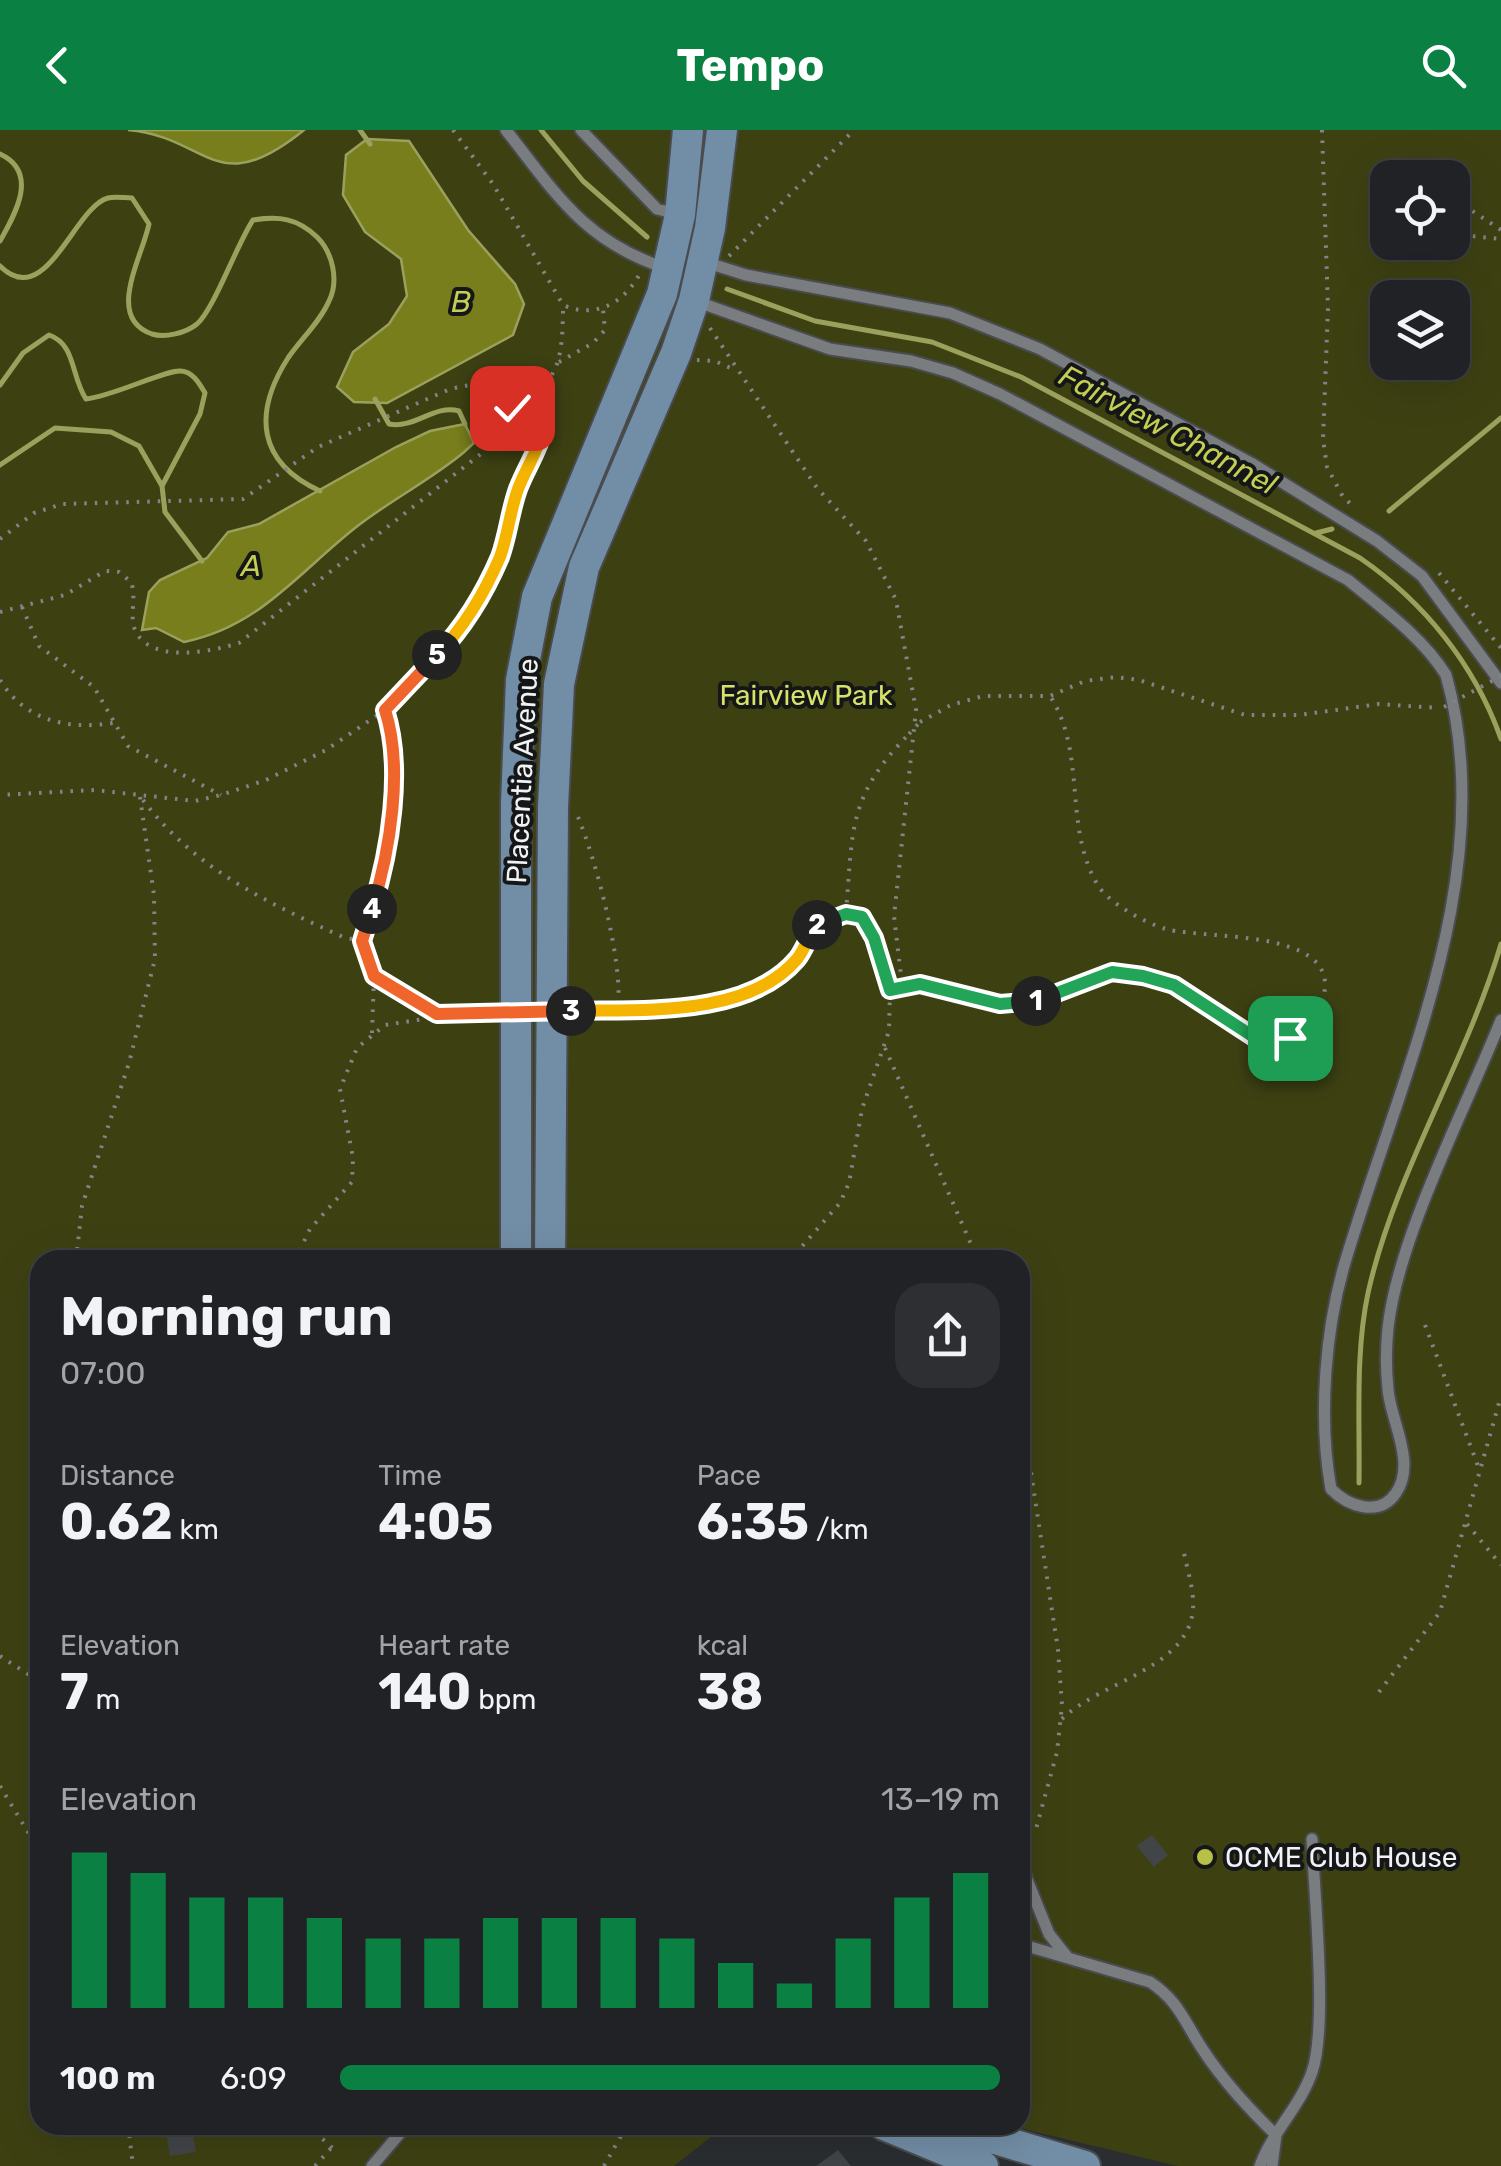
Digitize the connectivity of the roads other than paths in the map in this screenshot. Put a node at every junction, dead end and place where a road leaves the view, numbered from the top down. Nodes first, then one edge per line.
1 (506, 130) edge
2 (581, 130) edge
3 (688, 130) edge
4 (722, 130) edge
5 (680, 215) junction
6 (717, 259) junction
7 (658, 266) junction
8 (694, 300) junction
9 (1501, 680) edge
10 (1475, 740) dead end
11 (1501, 1020) edge
12 (1429, 1056) dead end
13 (516, 1250) edge
14 (550, 1250) edge
15 (1312, 1839) dead end
16 (1030, 1887) edge
17 (1030, 1947) edge
18 (1068, 1958) junction
19 (398, 2135) edge
20 (908, 2135) edge
21 (982, 2135) edge
22 (1276, 2135) junction
23 (372, 2166) edge
24 (983, 2166) edge
25 (1084, 2166) edge
26 (1260, 2166) edge
27 (1272, 2166) edge

1 - 7 lane
2 - 5 lane
3 - 5 main road, Placentia Avenue
4 - 6 main road, Placentia Avenue
5 - 7 main road, Placentia Avenue
6 - 8 main road, Placentia Avenue
6 - 9 lane
7 - 13 main road, Placentia Avenue
8 - 10 lane
8 - 14 main road, Placentia Avenue
11 - 12 lane
15 - 22 lane
16 - 18 lane
17 - 18 lane
18 - 22 lane
19 - 23 lane
20 - 24 main road
21 - 25 main road
22 - 26 lane
22 - 27 lane

